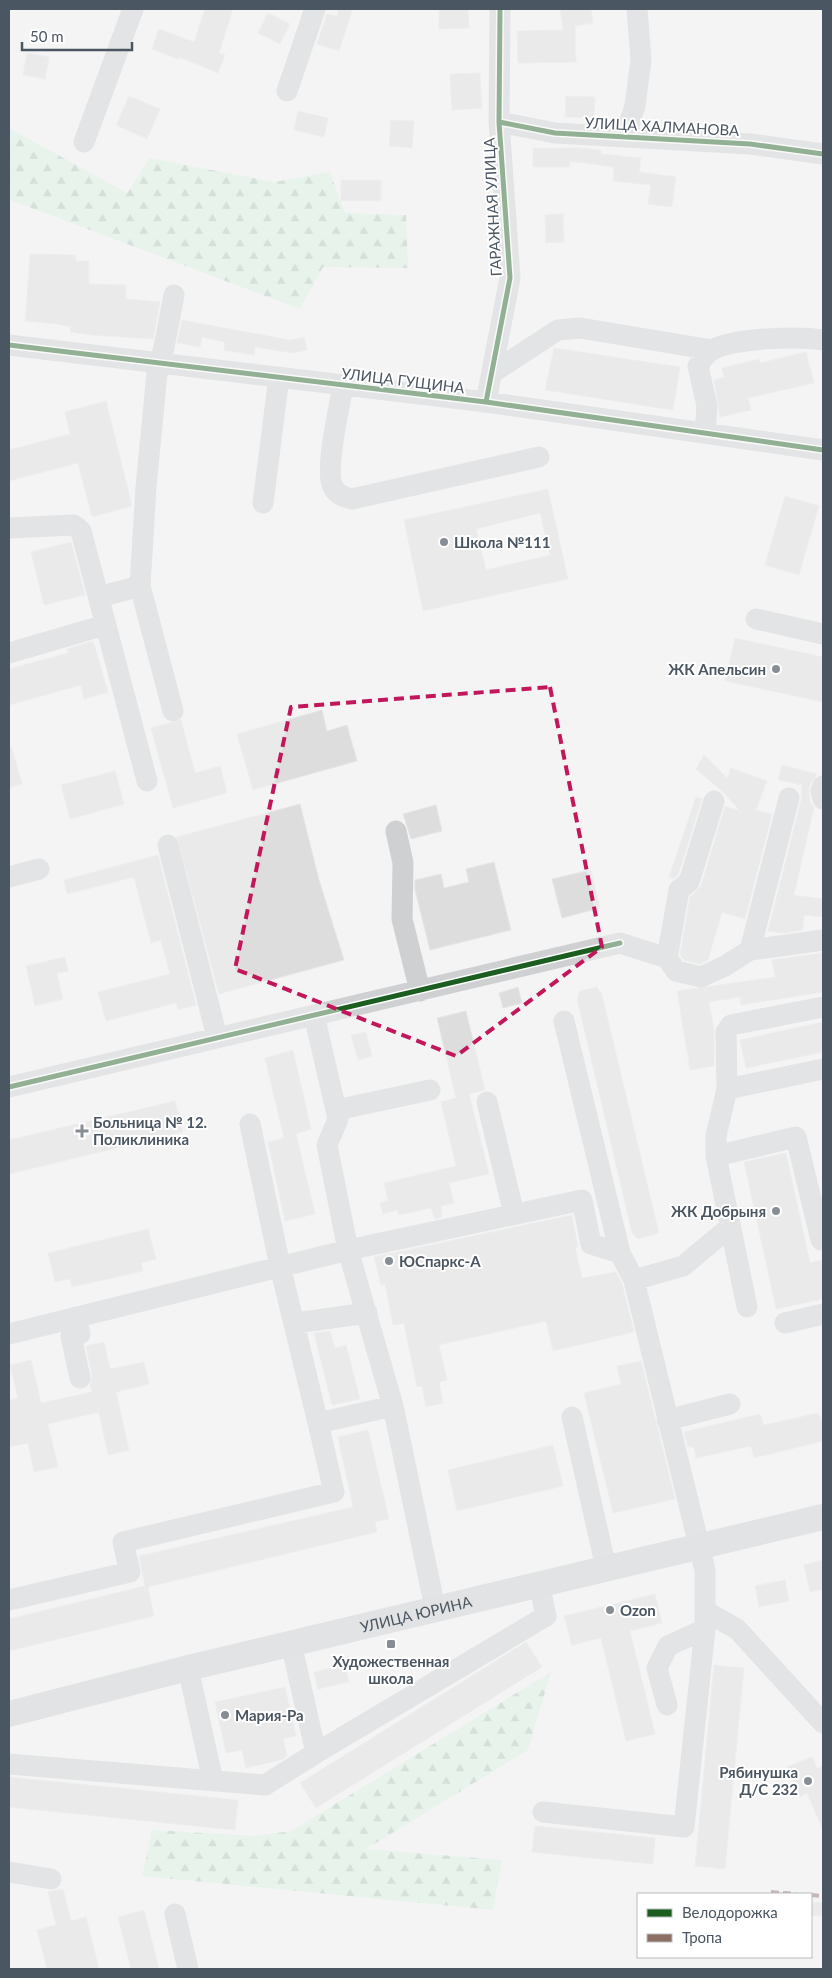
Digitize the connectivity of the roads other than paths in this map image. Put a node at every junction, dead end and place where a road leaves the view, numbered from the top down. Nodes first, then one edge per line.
1 (133, 9) edge
2 (315, 9) edge
3 (500, 9) edge
4 (637, 9) edge
5 (287, 91) dead end
6 (500, 122) junction
7 (625, 137) junction
8 (84, 142) dead end
9 (823, 154) edge
10 (174, 295) dead end
11 (823, 340) edge
12 (9, 345) edge
13 (712, 350) junction
14 (158, 363) junction
15 (492, 373) junction
16 (278, 377) junction
17 (343, 385) junction
18 (486, 402) junction
19 (705, 434) junction
20 (823, 450) edge
21 (539, 457) dead end
22 (263, 503) dead end
23 (9, 528) edge
24 (140, 586) junction
25 (98, 597) junction
26 (756, 619) dead end
27 (105, 625) junction
28 (823, 634) edge
29 (9, 653) edge
30 (173, 711) dead end
31 (147, 781) dead end
32 (823, 786) edge
33 (789, 798) dead end
34 (823, 799) edge
35 (714, 801) dead end
36 (396, 831) dead end
37 (168, 845) dead end
38 (39, 869) dead end
39 (9, 877) edge
40 (823, 940) edge
41 (750, 950) junction
42 (666, 958) junction
43 (420, 991) junction
44 (823, 1007) edge
45 (314, 1015) junction
46 (564, 1021) dead end
47 (216, 1037) junction
48 (823, 1069) edge
49 (9, 1087) edge
50 (727, 1089) junction
51 (430, 1090) dead end
52 (487, 1102) dead end
53 (336, 1110) junction
54 (250, 1124) dead end
55 (716, 1156) junction
56 (514, 1214) junction
57 (730, 1227) junction
58 (823, 1239) edge
59 (348, 1250) junction
60 (620, 1253) junction
61 (280, 1266) junction
62 (634, 1280) junction
63 (748, 1307) dead end
64 (367, 1313) junction
65 (823, 1314) edge
66 (76, 1317) junction
67 (785, 1322) dead end
68 (296, 1323) junction
69 (9, 1334) edge
70 (80, 1378) dead end
71 (730, 1404) dead end
72 (393, 1406) junction
73 (572, 1417) dead end
74 (667, 1420) junction
75 (318, 1423) junction
76 (823, 1517) edge
77 (698, 1546) junction
78 (606, 1568) junction
79 (539, 1584) junction
80 (9, 1600) edge
81 (435, 1608) junction
82 (705, 1620) junction
83 (291, 1643) junction
84 (188, 1668) junction
85 (667, 1705) dead end
86 (9, 1714) edge
87 (823, 1722) edge
88 (316, 1753) junction
89 (9, 1764) edge
90 (213, 1781) junction
91 (543, 1812) dead end
92 (9, 1872) edge
93 (51, 1879) dead end
94 (175, 1914) dead end
95 (188, 1969) edge

1 - 8 street
2 - 5 street
3 - 6 street, ГАРАЖНАЯ УЛИЦА
4 - 7 street
6 - 7 street, УЛИЦА ХАЛМАНОВА
6 - 15 street, ГАРАЖНАЯ УЛИЦА
7 - 9 street, УЛИЦА ХАЛМАНОВА
10 - 14 street
11 - 13 street
12 - 14 street, УЛИЦА ГУЩИНА
13 - 15 street
13 - 19 street
14 - 16 street, УЛИЦА ГУЩИНА
14 - 24 street
15 - 18 street, ГАРАЖНАЯ УЛИЦА
16 - 17 street, УЛИЦА ГУЩИНА
16 - 22 street
17 - 18 street, УЛИЦА ГУЩИНА
17 - 21 street
18 - 19 street, УЛИЦА ГУЩИНА
19 - 20 street, УЛИЦА ГУЩИНА
23 - 25 street
24 - 25 street
24 - 30 street
25 - 27 street
26 - 28 street
27 - 29 street
27 - 31 street
32 - 34 street
33 - 41 street
35 - 42 street
36 - 43 street
37 - 47 street
38 - 39 street
40 - 41 street
41 - 42 street
42 - 43 street
43 - 45 street
44 - 50 street
45 - 47 street
45 - 53 street
46 - 60 street
47 - 49 street
48 - 50 street
50 - 55 street
51 - 53 street
52 - 56 street
53 - 59 street
54 - 61 street
55 - 57 street
55 - 58 street
56 - 59 street
56 - 60 street
57 - 62 street
57 - 63 street
59 - 61 street
59 - 64 street
60 - 62 street
61 - 66 street
61 - 68 street
62 - 74 street
64 - 68 street
64 - 72 street
65 - 67 street
66 - 69 street
66 - 70 street
68 - 75 street
71 - 74 street
72 - 75 street
72 - 81 street
73 - 78 street
74 - 77 street
75 - 80 street
76 - 77 main road, УЛИЦА ЮРИНА
77 - 78 main road, УЛИЦА ЮРИНА
77 - 82 street
78 - 79 main road, УЛИЦА ЮРИНА
79 - 81 main road, УЛИЦА ЮРИНА
79 - 88 street
81 - 83 main road, УЛИЦА ЮРИНА
82 - 85 street
82 - 87 street
82 - 91 street
83 - 84 main road, УЛИЦА ЮРИНА
83 - 88 street
84 - 86 main road, УЛИЦА ЮРИНА
84 - 90 street
88 - 90 street
89 - 90 street
92 - 93 street
94 - 95 street

